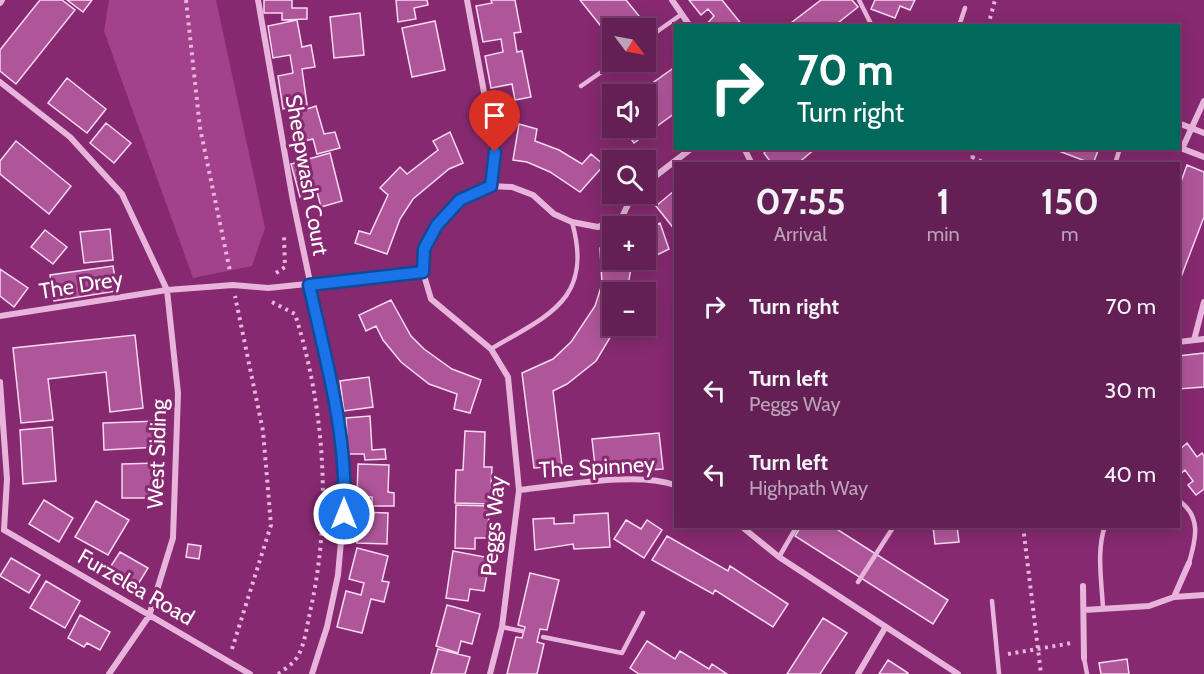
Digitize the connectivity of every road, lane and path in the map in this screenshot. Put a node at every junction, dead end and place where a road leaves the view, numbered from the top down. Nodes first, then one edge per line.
1 (186, 0) edge
2 (258, 0) edge
3 (467, 0) edge
4 (672, 0) edge
5 (859, 0) edge
6 (995, 0) edge
7 (965, 8) dead end
8 (682, 14) junction
9 (689, 24) edge
10 (871, 24) edge
11 (960, 24) edge
12 (989, 24) edge
13 (656, 32) edge
14 (602, 72) edge
15 (0, 82) edge
16 (581, 86) dead end
17 (1204, 101) edge
18 (1180, 124) edge
19 (1191, 128) junction
20 (1204, 133) edge
21 (1180, 148) edge
22 (689, 150) edge
23 (972, 150) edge
24 (972, 157) junction
25 (1204, 157) edge
26 (973, 162) edge
27 (983, 162) edge
28 (656, 176) edge
29 (491, 186) junction
30 (628, 204) edge
31 (572, 222) junction
32 (284, 230) dead end
33 (423, 272) junction
34 (233, 285) junction
35 (309, 285) junction
36 (268, 288) junction
37 (167, 290) junction
38 (1204, 302) edge
39 (0, 316) edge
40 (1204, 339) edge
41 (1194, 340) junction
42 (1180, 342) edge
43 (491, 349) junction
44 (0, 382) edge
45 (3, 460) edge
46 (674, 485) edge
47 (519, 490) junction
48 (1180, 502) edge
49 (743, 528) edge
50 (796, 528) edge
51 (893, 528) edge
52 (1023, 528) edge
53 (1104, 528) edge
54 (2, 531) edge
55 (779, 557) junction
56 (1189, 563) joint
57 (858, 582) dead end
58 (1083, 586) dead end
59 (1204, 595) edge
60 (1174, 597) junction
61 (992, 601) dead end
62 (1103, 609) junction
63 (1084, 610) junction
64 (643, 613) dead end
65 (148, 615) junction
66 (502, 627) junction
67 (885, 628) junction
68 (522, 631) dead end
69 (543, 637) dead end
70 (1084, 640) junction
71 (1037, 648) junction
72 (997, 655) junction
73 (1084, 658) joint
74 (228, 661) junction
75 (109, 674) edge
76 (250, 674) edge
77 (278, 674) edge
78 (312, 674) edge
79 (490, 674) edge
80 (858, 674) edge
81 (958, 674) edge
82 (999, 674) edge
83 (1041, 674) edge
84 (1087, 674) edge

1 - 34 path
2 - 35 street, Sheepwash Court
3 - 29 street
4 - 8 street
5 - 10 lane
6 - 12 path
7 - 11 lane
8 - 9 street
8 - 13 lane
14 - 16 lane
15 - 37 street, West Siding
17 - 19 street
18 - 19 street
19 - 20 street
19 - 21 street
21 - 25 street
22 - 28 street
23 - 24 path
24 - 26 path
24 - 27 path
29 - 31 street
29 - 33 street, Peggs Way
30 - 31 street
31 - 43 lane
32 - 36 path
33 - 35 street, The Drey
33 - 43 street, Peggs Way
34 - 36 street, The Drey
34 - 37 street, The Drey
34 - 74 path
35 - 36 street, The Drey
35 - 78 street, Sheepwash Court
36 - 77 path
37 - 39 street, The Drey
37 - 65 street, West Siding
38 - 41 street
40 - 41 street
41 - 42 street
43 - 47 street, Peggs Way
44 - 45 street
45 - 54 street
46 - 47 street, The Spinney
47 - 66 street, Peggs Way
48 - 56 lane
49 - 55 street
50 - 55 lane
51 - 57 lane
52 - 71 path
53 - 62 lane
54 - 65 street, Furzelea Road
55 - 67 street
56 - 60 street
58 - 63 street
59 - 60 street
60 - 62 street
61 - 72 lane
62 - 63 street
63 - 70 street
64 - 69 lane
65 - 74 street, Furzelea Road
65 - 75 street, West Siding
66 - 68 lane
66 - 79 street, Peggs Way
67 - 80 street
67 - 81 street
70 - 71 path
70 - 73 street
71 - 72 path
71 - 83 path
72 - 82 lane
73 - 84 lane
74 - 76 street, Furzelea Road

